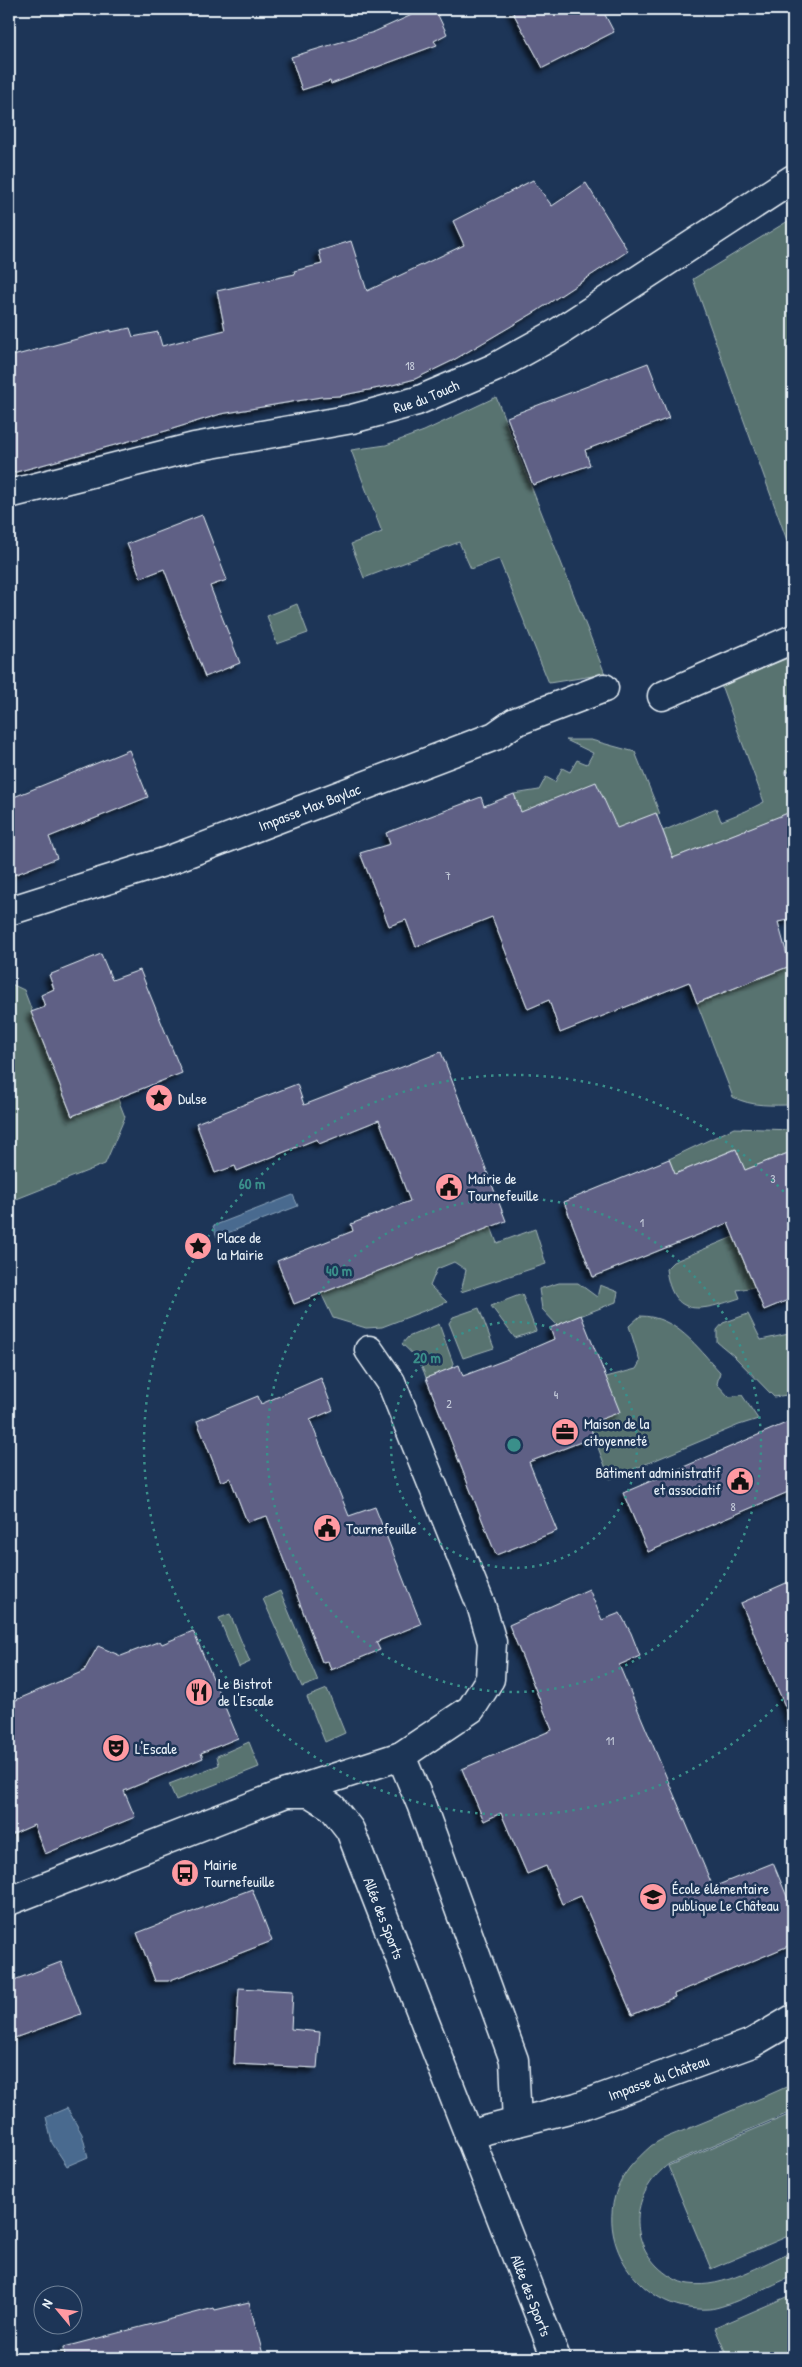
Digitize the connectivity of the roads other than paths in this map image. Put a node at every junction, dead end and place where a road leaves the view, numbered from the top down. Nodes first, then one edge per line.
1 (793, 179) edge
2 (9, 494) edge
3 (793, 639) edge
4 (604, 688) dead end
5 (662, 696) dead end
6 (9, 911) edge
7 (370, 1350) dead end
8 (401, 1756) junction
9 (286, 1793) junction
10 (9, 1901) edge
11 (793, 2019) edge
12 (517, 2122) junction
13 (469, 2136) junction
14 (556, 2358) edge

1 - 2 street, Rue du Touch
3 - 5 street
4 - 6 street, Impasse Max Baylac
7 - 8 street
8 - 9 street
8 - 12 street
9 - 10 street, Allée des Sports
9 - 13 street, Allée des Sports
11 - 12 street, Impasse du Château
12 - 13 street, Impasse du Château
13 - 14 street, Allée des Sports

